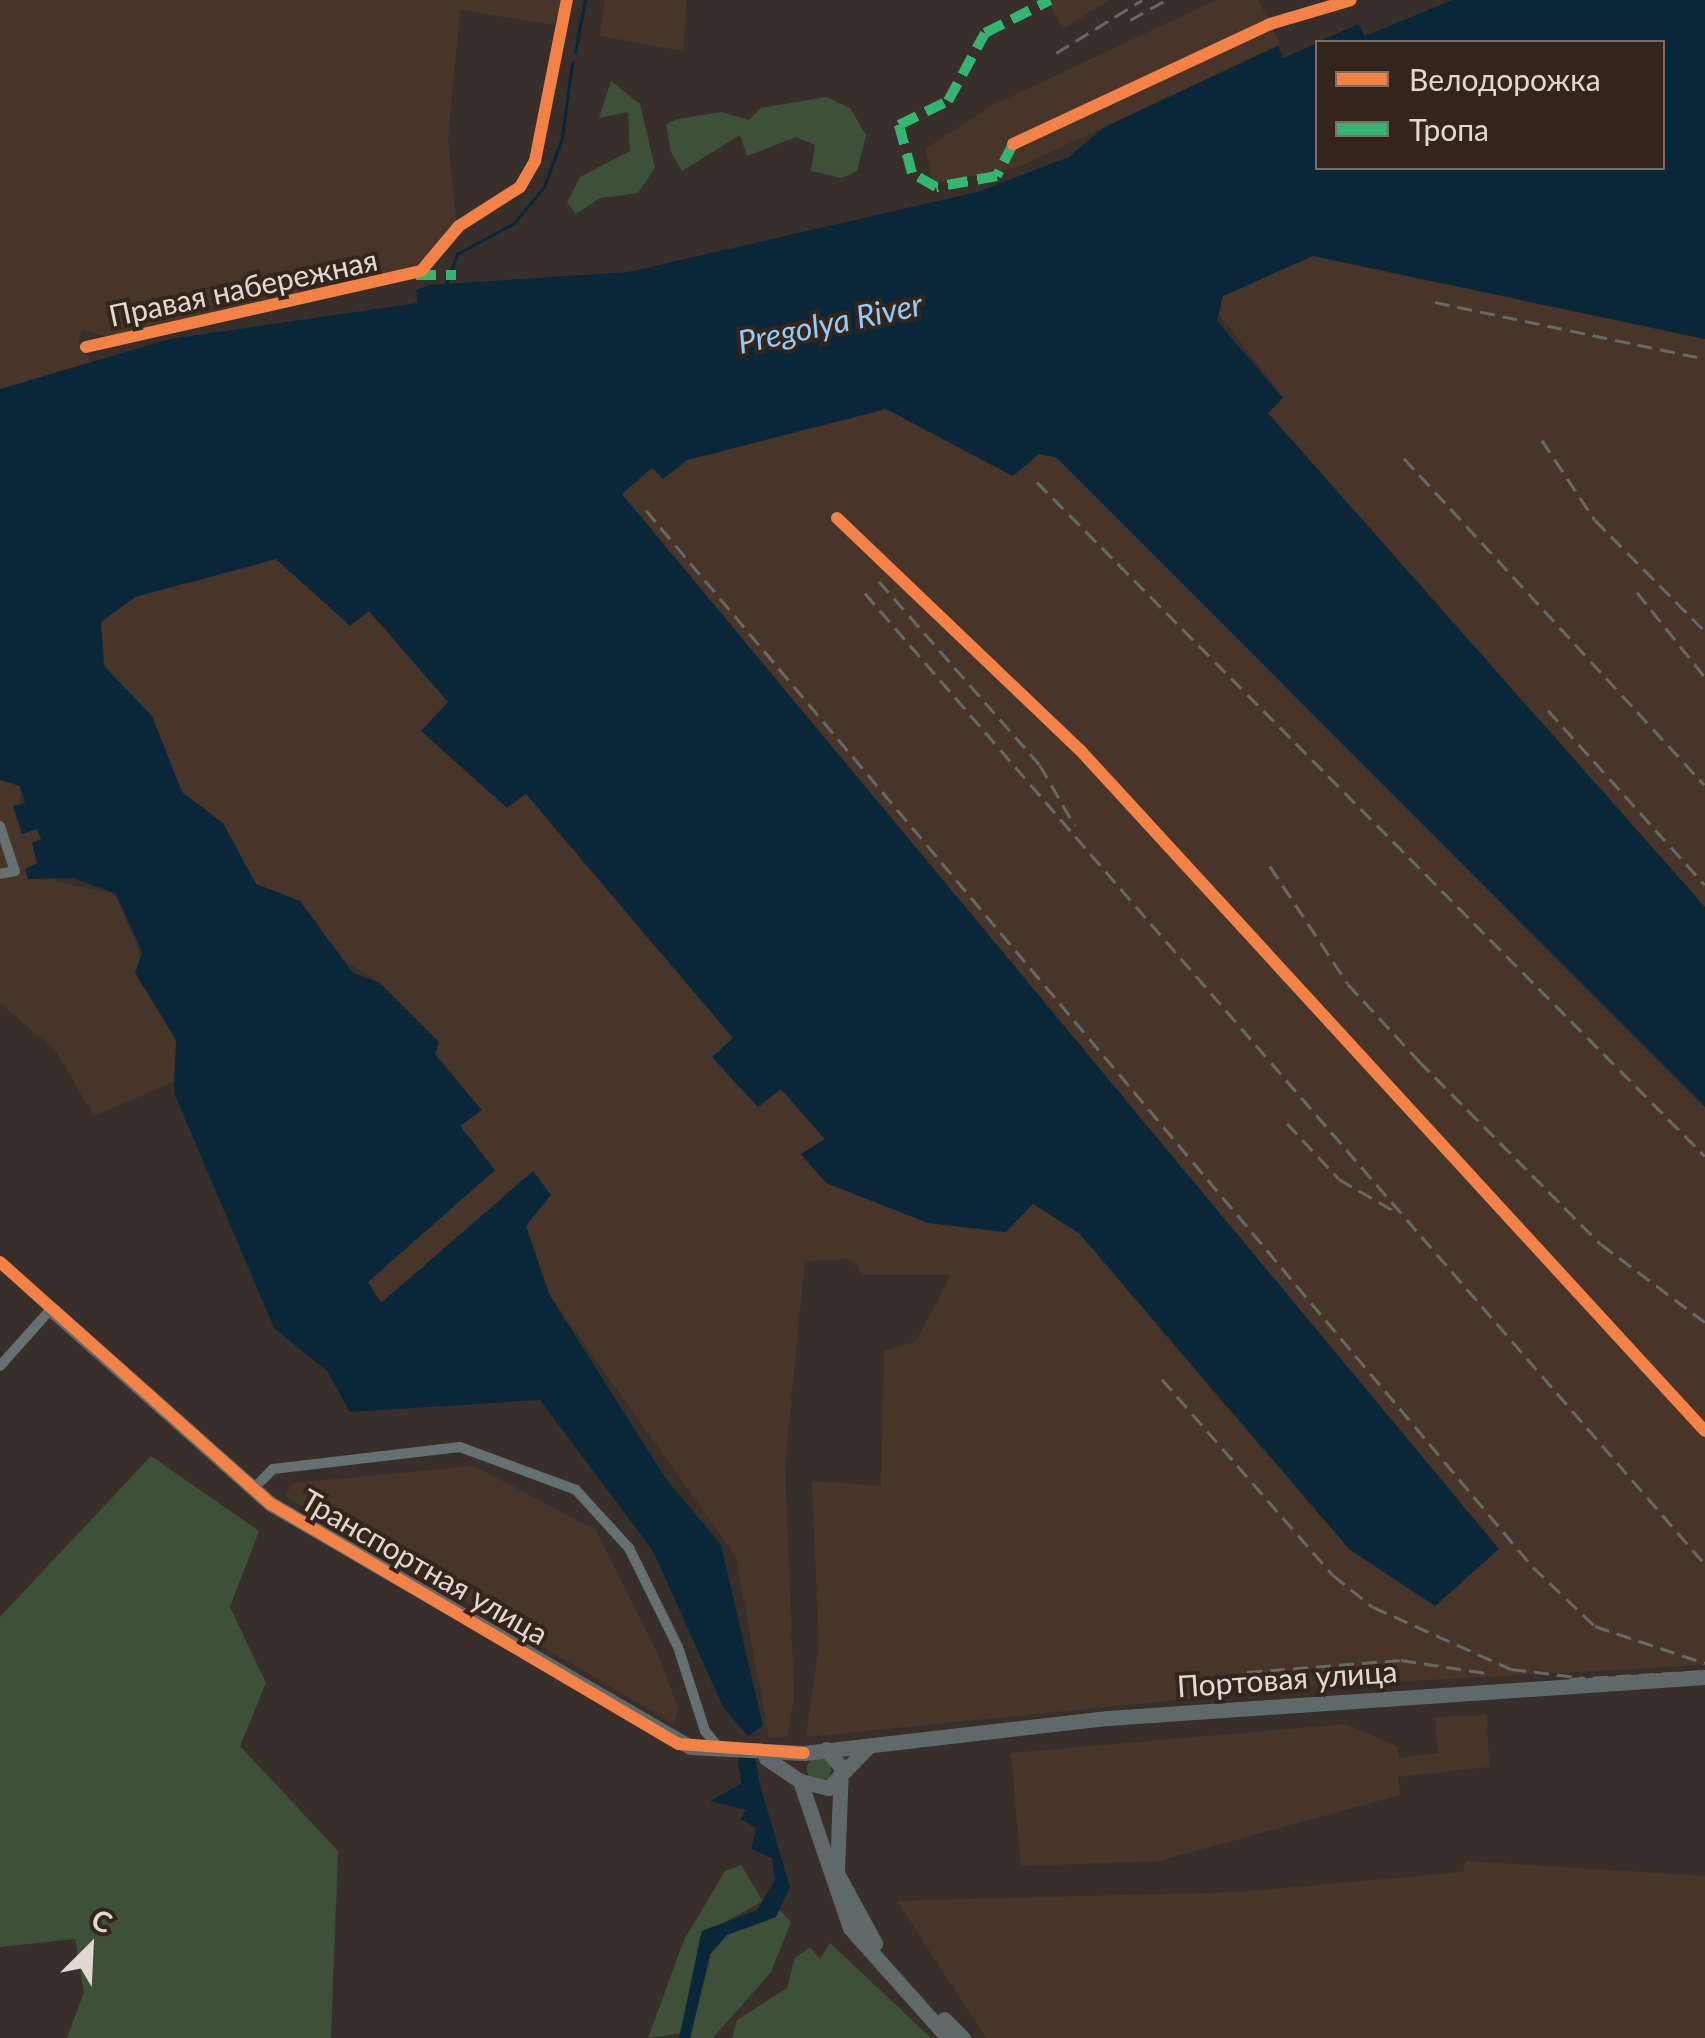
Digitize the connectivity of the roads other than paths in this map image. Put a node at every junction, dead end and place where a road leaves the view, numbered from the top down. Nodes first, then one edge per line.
1 (567, 0) edge
2 (1351, 0) edge
3 (1013, 144) dead end
4 (86, 347) dead end
5 (837, 518) dead end
6 (0, 826) edge
7 (0, 874) edge
8 (0, 1262) edge
9 (50, 1309) junction
10 (0, 1366) edge
11 (1705, 1431) edge
12 (254, 1488) junction
13 (1705, 1677) edge
14 (873, 1744) junction
15 (826, 1749) junction
16 (723, 1752) junction
17 (804, 1752) junction
18 (758, 1755) junction
19 (798, 1777) junction
20 (839, 1779) junction
21 (948, 2038) edge
22 (963, 2038) edge

1 - 4 street, Правая набережная
2 - 3 street
5 - 11 street
6 - 7 street
8 - 9 street
9 - 10 street
9 - 12 main road, Транспортная улица
12 - 16 main road, Транспортная улица
12 - 16 street, Транспортная улица
13 - 14 main road, Портовая улица
14 - 15 main road, Портовая улица
14 - 20 main road
15 - 17 main road, Транспортная улица
15 - 20 main road
16 - 18 main road, Транспортная улица
17 - 18 main road, Транспортная улица
17 - 19 main road
18 - 19 main road, Транспортная улица
19 - 20 main road, Транспортная улица
19 - 21 main road
20 - 22 main road

